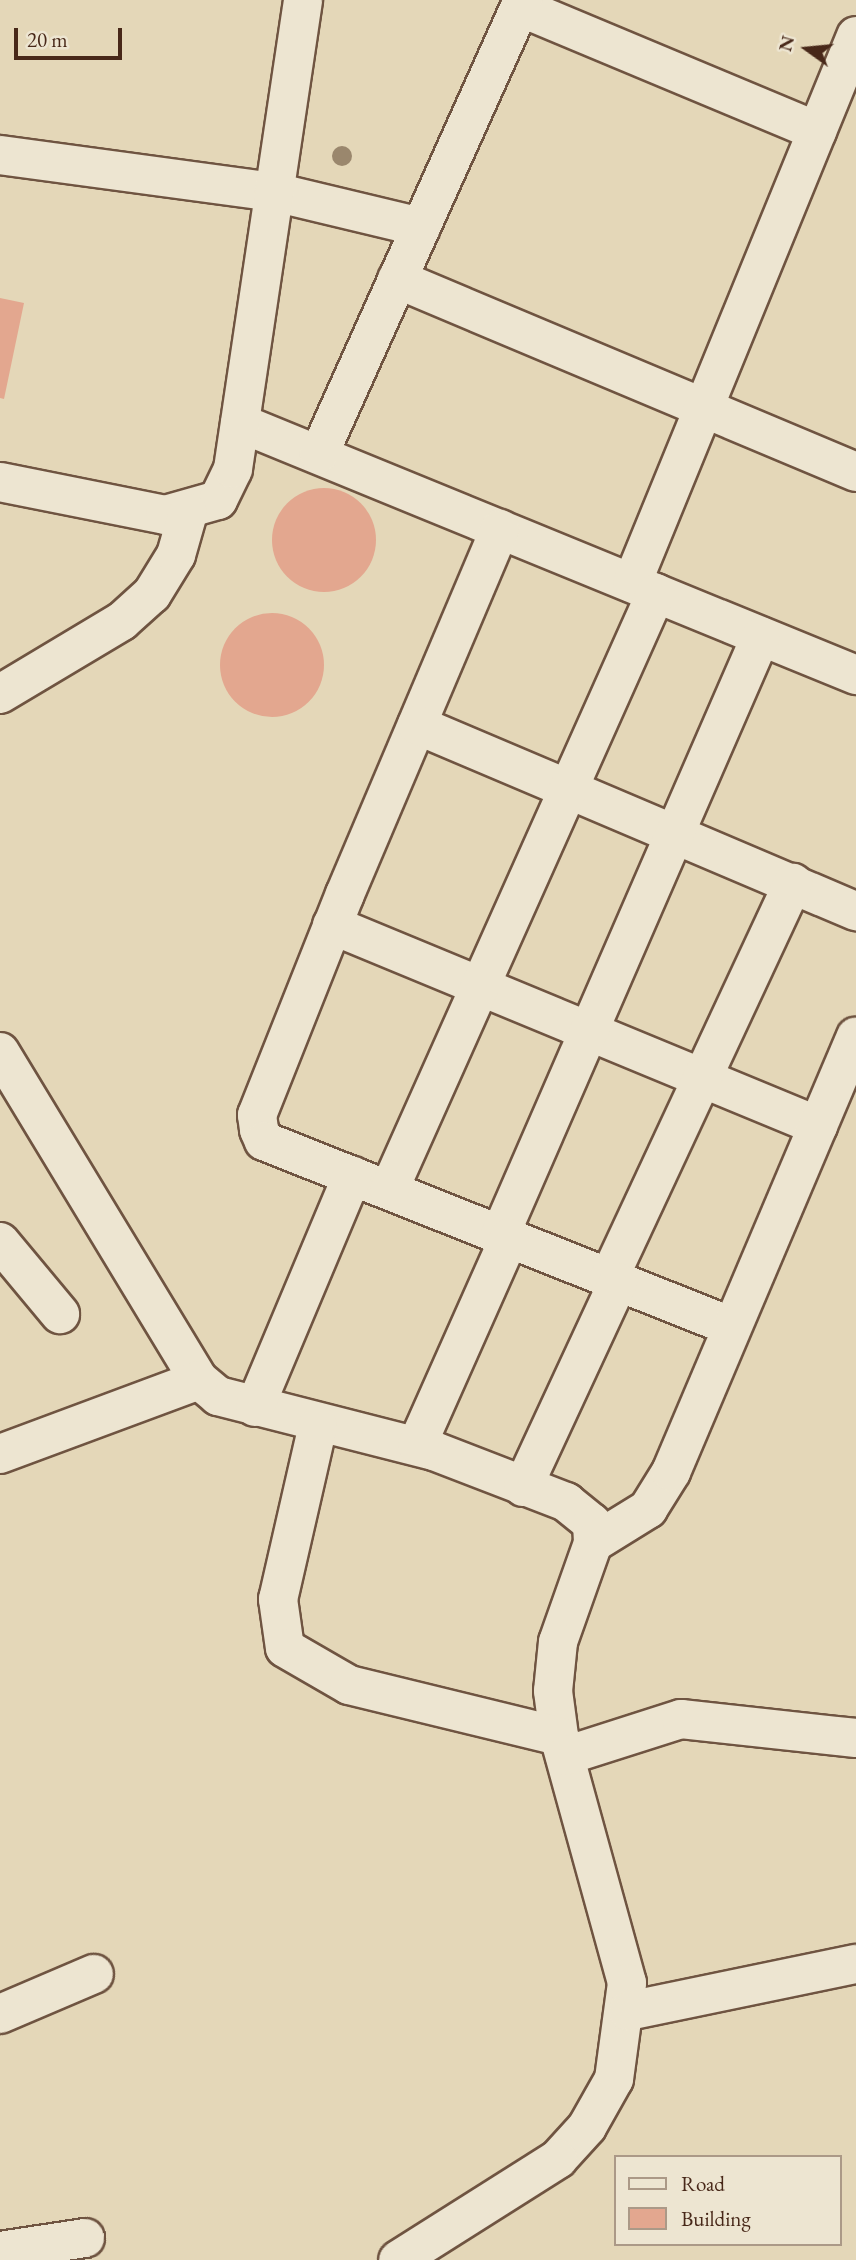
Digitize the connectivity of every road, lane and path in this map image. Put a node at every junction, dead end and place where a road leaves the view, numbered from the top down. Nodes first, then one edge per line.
1 (303, 0) edge
2 (522, 4) edge
3 (856, 36) edge
4 (817, 131) junction
5 (0, 155) edge
6 (274, 192) junction
7 (421, 227) junction
8 (397, 279) junction
9 (704, 405) junction
10 (240, 423) junction
11 (320, 454) junction
12 (856, 472) edge
13 (0, 482) edge
14 (188, 513) junction
15 (500, 529) junction
16 (644, 588) junction
17 (761, 636) junction
18 (856, 675) edge
19 (0, 694) edge
20 (416, 725) junction
21 (570, 786) junction
22 (678, 833) junction
23 (793, 883) junction
24 (856, 911) edge
25 (332, 925) junction
26 (481, 983) junction
27 (593, 1031) junction
28 (856, 1037) edge
29 (0, 1052) edge
30 (704, 1077) junction
31 (818, 1126) junction
32 (352, 1176) junction
33 (389, 1190) junction
34 (504, 1237) junction
35 (0, 1242) edge
36 (614, 1280) junction
37 (60, 1314) dead end
38 (730, 1326) junction
39 (199, 1380) junction
40 (256, 1407) junction
41 (318, 1425) junction
42 (417, 1445) junction
43 (0, 1454) edge
44 (523, 1487) junction
45 (593, 1544) junction
46 (856, 1738) edge
47 (562, 1746) junction
48 (855, 1964) edge
49 (93, 1974) dead end
50 (628, 2011) junction
51 (0, 2014) edge
52 (85, 2238) dead end
53 (0, 2251) edge
54 (398, 2260) edge

1 - 6 street
2 - 4 street
2 - 7 street
3 - 4 street
4 - 9 street
5 - 6 street
6 - 7 street
6 - 10 street
7 - 8 street
8 - 9 street
8 - 11 street
9 - 12 street
9 - 16 street
10 - 11 street
10 - 14 street
11 - 15 street
13 - 14 street
14 - 19 street
15 - 16 street
15 - 20 street
16 - 17 street
16 - 21 street
17 - 18 street
17 - 22 street
20 - 21 street
20 - 25 street
21 - 22 street
21 - 26 street
22 - 23 street
22 - 27 street
23 - 24 street
23 - 30 street
25 - 26 street
25 - 32 street
26 - 27 street
26 - 33 street
27 - 30 street
27 - 34 street
28 - 31 street
29 - 39 street
30 - 31 street
30 - 36 street
31 - 38 street
32 - 33 street
32 - 40 street
33 - 34 street
34 - 36 street
34 - 42 street
35 - 37 street
36 - 38 street
36 - 44 street
38 - 45 street
39 - 40 street
39 - 43 street
40 - 41 street
41 - 42 street
41 - 47 street
42 - 44 street
44 - 45 street
45 - 47 street
46 - 47 street
47 - 50 street
48 - 50 street
49 - 51 street
50 - 54 street
52 - 53 street

